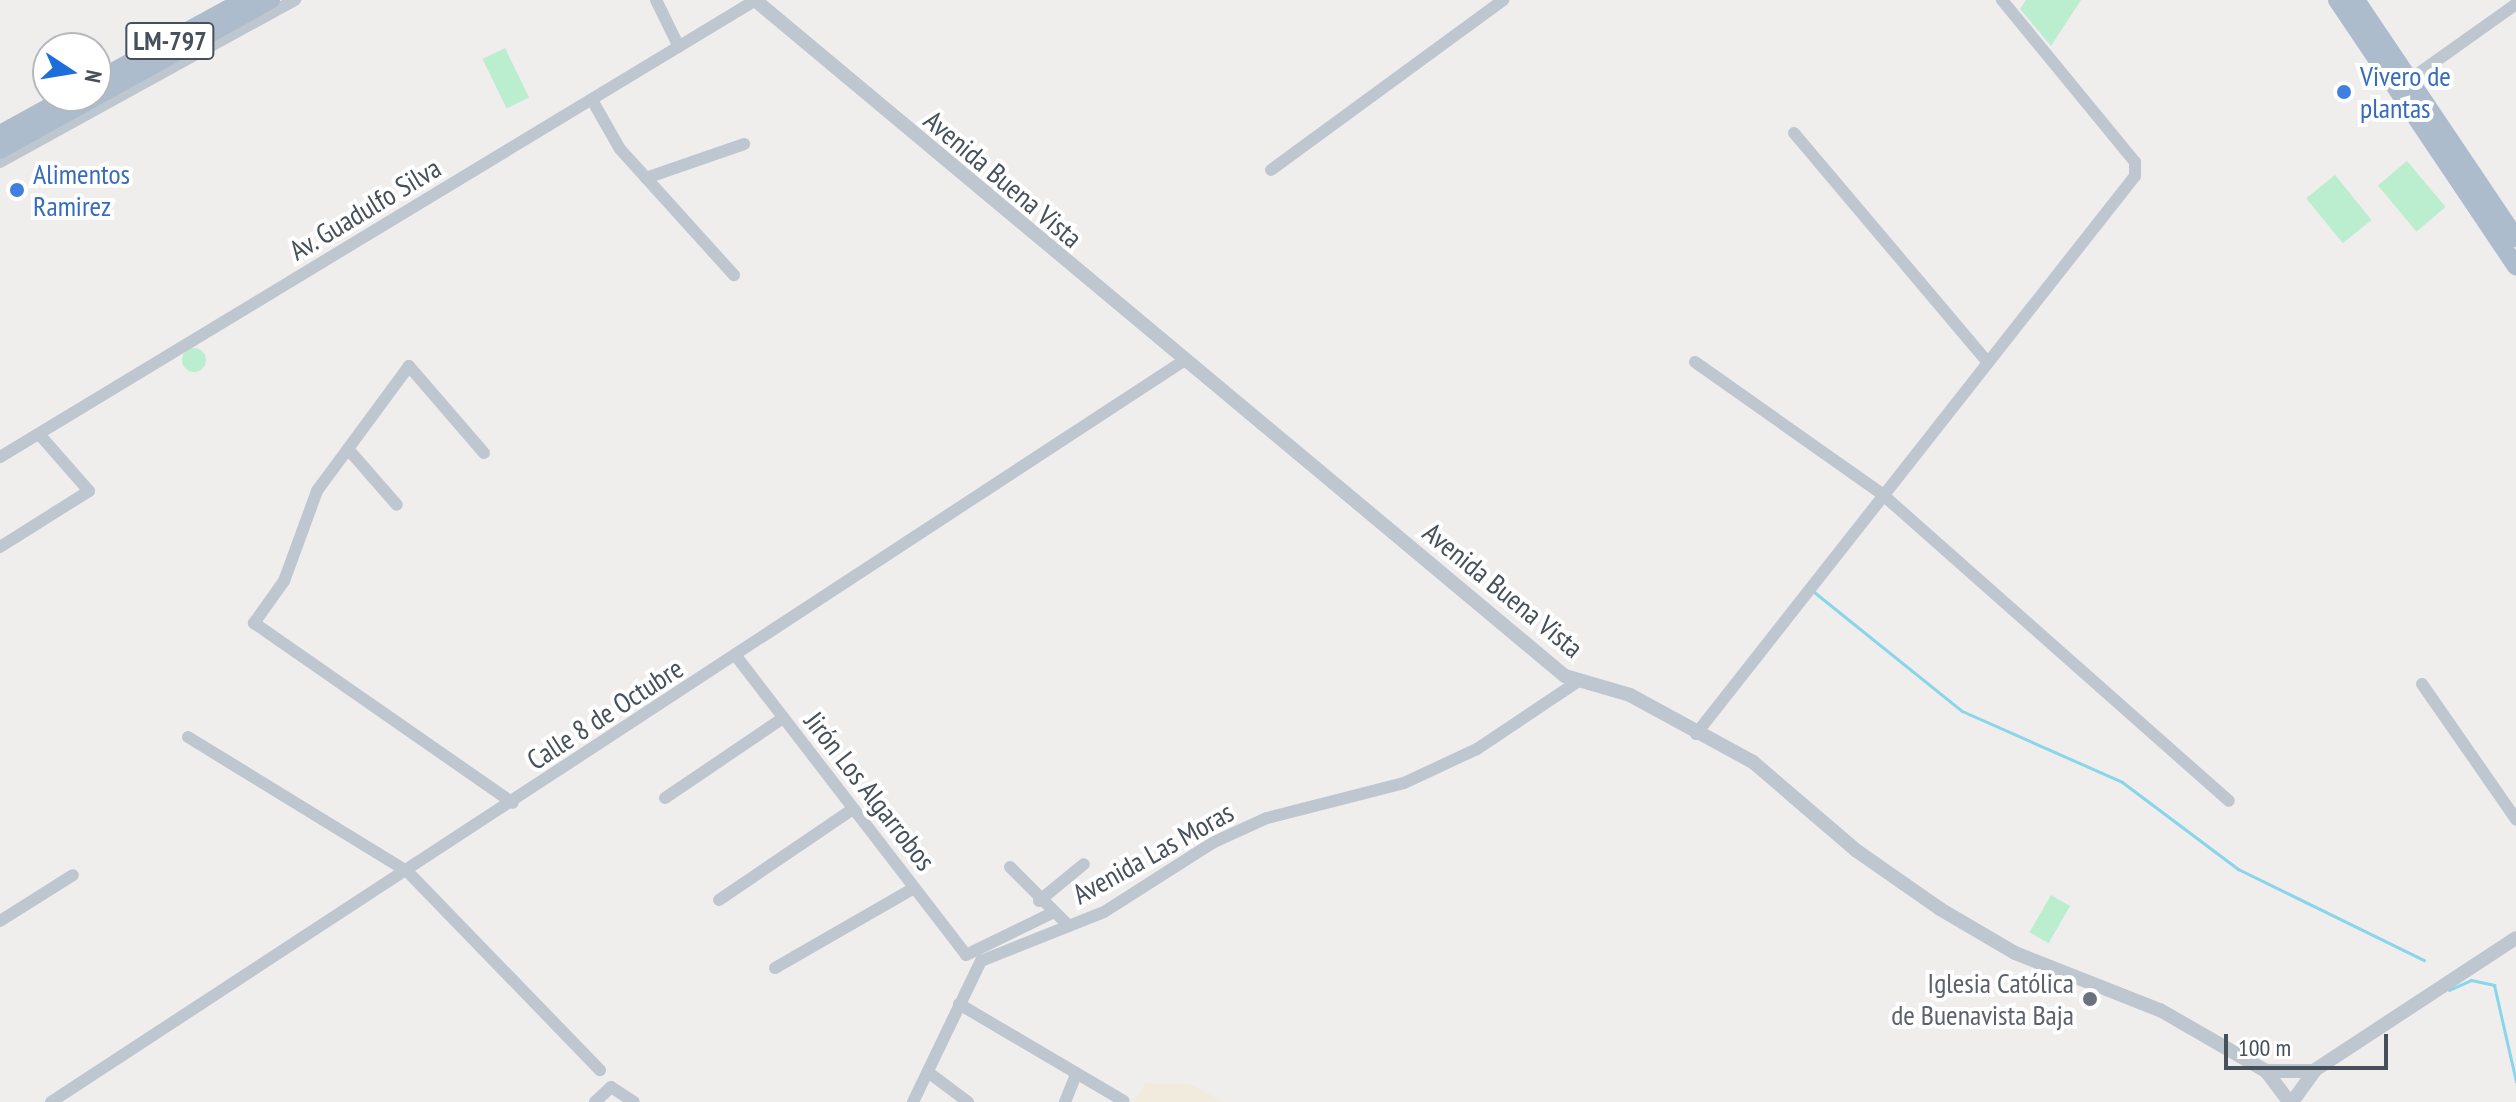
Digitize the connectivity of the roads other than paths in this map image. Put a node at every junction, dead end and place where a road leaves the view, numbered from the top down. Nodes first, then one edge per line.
1 (244, 0) edge
2 (271, 0) edge
3 (295, 0) edge
4 (656, 0) edge
5 (1503, 0) edge
6 (2002, 0) edge
7 (2337, 0) edge
8 (2356, 0) edge
9 (754, 1) edge
10 (2516, 4) edge
11 (679, 47) junction
12 (112, 72) edge
13 (2403, 84) junction
14 (592, 100) junction
15 (40, 112) edge
16 (1794, 133) dead end
17 (0, 134) edge
18 (744, 144) dead end
19 (0, 150) edge
20 (0, 162) edge
21 (1271, 170) dead end
22 (646, 178) junction
23 (2516, 238) edge
24 (2516, 266) edge
25 (734, 275) dead end
26 (1986, 360) junction
27 (1182, 362) junction
28 (1695, 362) dead end
29 (39, 434) junction
30 (348, 449) junction
31 (484, 453) dead end
32 (0, 457) edge
33 (1882, 494) junction
34 (397, 505) dead end
35 (0, 547) edge
36 (736, 656) junction
37 (1577, 682) junction
38 (2422, 684) dead end
39 (783, 718) junction
40 (1696, 734) junction
41 (188, 737) dead end
42 (665, 798) dead end
43 (2229, 801) dead end
44 (513, 803) junction
45 (853, 809) junction
46 (2516, 819) edge
47 (1084, 864) dead end
48 (1010, 867) dead end
49 (408, 872) junction
50 (73, 875) dead end
51 (914, 888) junction
52 (719, 900) dead end
53 (1039, 901) junction
54 (1052, 913) junction
55 (0, 921) edge
56 (1069, 926) junction
57 (2516, 938) edge
58 (775, 968) dead end
59 (959, 1004) junction
60 (600, 1070) dead end
61 (2315, 1070) junction
62 (2266, 1071) junction
63 (1077, 1073) junction
64 (932, 1075) junction
65 (1124, 1101) edge
66 (51, 1102) edge
67 (595, 1102) edge
68 (634, 1102) edge
69 (913, 1102) edge
70 (968, 1102) edge
71 (1065, 1102) edge
72 (2291, 1102) edge

1 - 12 main road, LM-797
2 - 19 main road, LM-797
3 - 20 street
4 - 11 street
5 - 21 street
6 - 26 street
7 - 13 main road
8 - 13 main road
9 - 11 street, Av. Guadulfo Silva
9 - 27 street, Avenida Buena Vista
10 - 13 street
11 - 14 street, Av. Guadulfo Silva
13 - 23 main road
13 - 24 main road
14 - 22 street
14 - 29 street, Av. Guadulfo Silva
15 - 17 main road
16 - 26 street
18 - 22 street
22 - 25 street
26 - 33 street
27 - 36 street, Calle 8 de Octubre
27 - 37 street, Avenida Buena Vista
28 - 33 street
29 - 32 street, Av. Guadulfo Silva
29 - 35 street
30 - 31 street
30 - 34 street
30 - 44 street
33 - 40 street
33 - 43 street
36 - 39 street, Jirón Los Algarrobos
36 - 44 street, Calle 8 de Octubre
37 - 40 street, Avenida Buena Vista
37 - 56 street, Avenida Las Moras
38 - 46 street
39 - 42 street
39 - 45 street, Jirón Los Algarrobos
40 - 62 street, Avenida Buena Vista
41 - 49 street
44 - 49 street, Calle 8 de Octubre
45 - 51 street, Jirón Los Algarrobos
45 - 52 street
47 - 53 street
48 - 53 street
49 - 60 street
49 - 66 street, Calle 8 de Octubre
50 - 55 street
51 - 54 street, Jirón Los Algarrobos
51 - 58 street
53 - 54 street
54 - 56 street
56 - 59 street, Avenida Las Moras
57 - 61 street
59 - 63 street
59 - 64 street, Avenida Las Moras
61 - 62 street
61 - 72 street
62 - 72 street, Avenida Buena Vista
63 - 65 street
63 - 71 street
64 - 69 street, Avenida Las Moras
64 - 70 street
67 - 68 street

